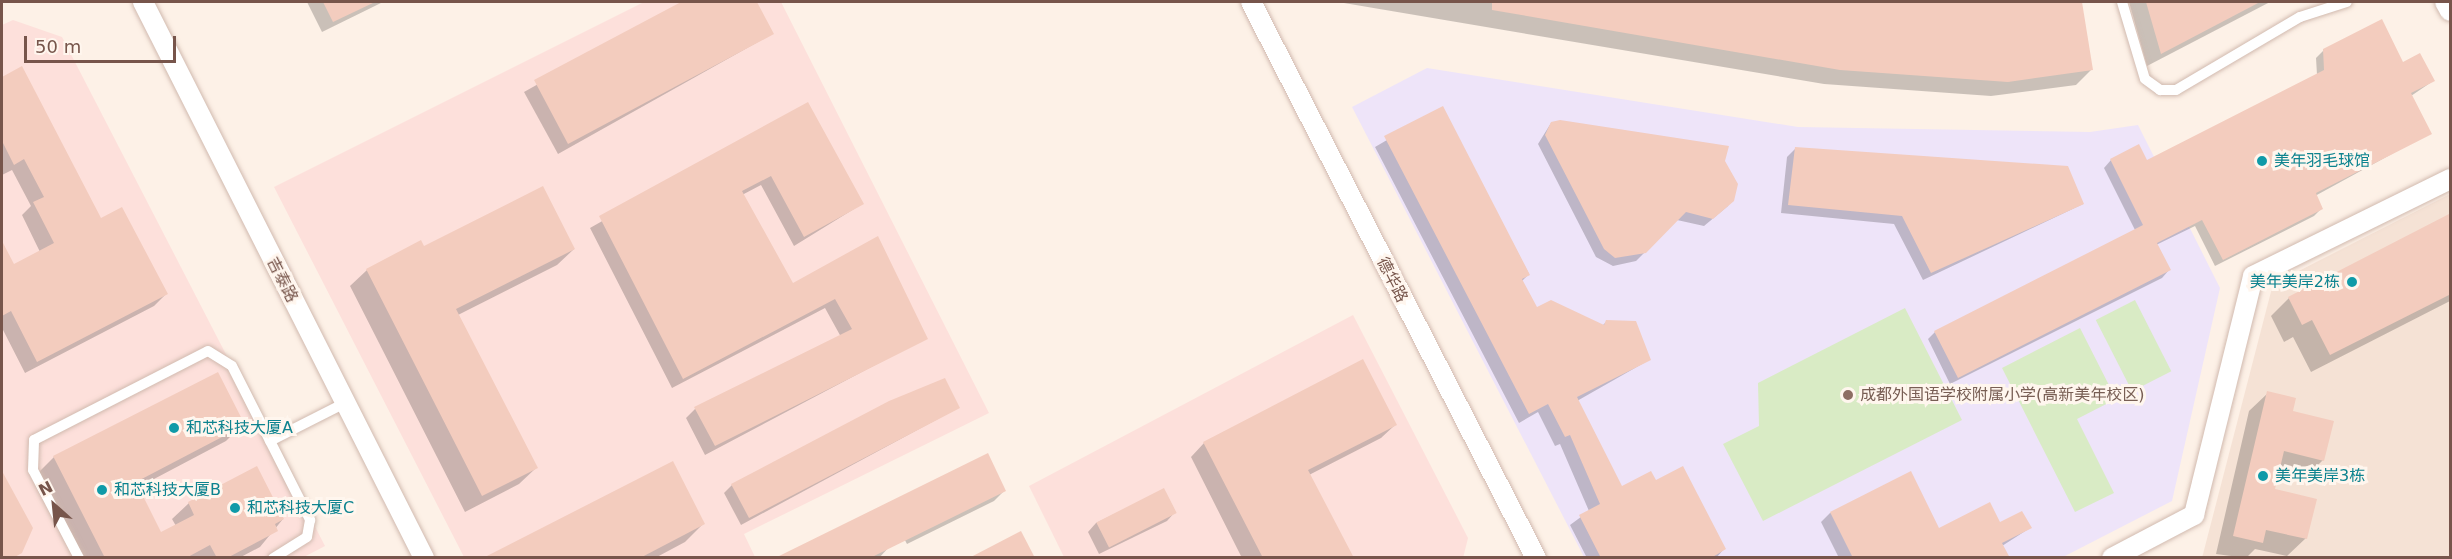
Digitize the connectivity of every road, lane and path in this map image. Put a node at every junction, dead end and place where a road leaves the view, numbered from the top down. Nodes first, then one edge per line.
1 (143, 2) edge
2 (1251, 2) edge
3 (2122, 2) edge
4 (2347, 2) edge
5 (2445, 2) edge
6 (2451, 11) edge
7 (2451, 179) edge
8 (345, 403) junction
9 (270, 441) junction
10 (79, 558) edge
11 (273, 558) edge
12 (424, 558) edge
13 (1536, 558) edge
14 (2112, 558) edge

1 - 8 street, 吉泰路
2 - 13 street, 德华路
3 - 4 lane
5 - 6 street
7 - 14 street
8 - 9 lane
8 - 12 street, 吉泰路
9 - 10 lane
9 - 11 lane

